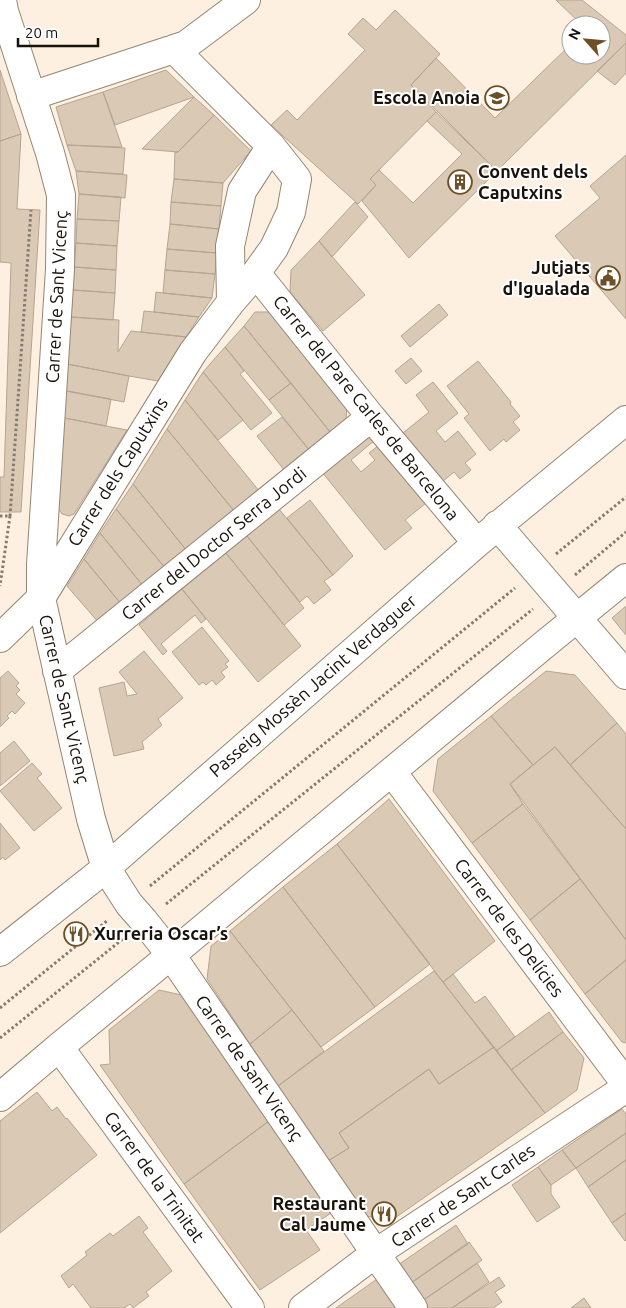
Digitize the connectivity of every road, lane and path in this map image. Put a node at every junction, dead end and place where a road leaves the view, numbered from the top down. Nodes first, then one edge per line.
1 (2, 0) edge
2 (246, 0) edge
3 (174, 49) junction
4 (31, 96) junction
5 (271, 146) junction
6 (31, 210) dead end
7 (256, 273) junction
8 (231, 302) junction
9 (371, 417) junction
10 (626, 420) edge
11 (626, 497) edge
12 (0, 516) edge
13 (10, 516) junction
14 (626, 532) edge
15 (487, 534) junction
16 (536, 571) junction
17 (626, 578) edge
18 (0, 586) edge
19 (555, 591) junction
20 (41, 598) junction
21 (578, 618) junction
22 (0, 638) edge
23 (57, 671) junction
24 (626, 675) edge
25 (392, 772) junction
26 (106, 868) junction
27 (136, 912) junction
28 (0, 952) edge
29 (171, 956) junction
30 (0, 1008) edge
31 (0, 1038) edge
32 (58, 1047) junction
33 (626, 1086) edge
34 (0, 1097) edge
35 (376, 1253) junction
36 (250, 1308) edge
37 (303, 1308) edge
38 (413, 1308) edge

1 - 4 street, Carrer de Sant Vicenç
2 - 3 street
3 - 4 street
3 - 5 street, Carrer dels Caputxins
4 - 20 street, Carrer de Sant Vicenç
5 - 7 street, Carrer dels Caputxins
5 - 8 street
6 - 13 path
7 - 8 street, Carrer dels Caputxins
7 - 9 street, Carrer del Pare Carles de Barcelona
8 - 20 street, Carrer dels Caputxins
9 - 15 street, Carrer del Pare Carles de Barcelona
9 - 23 street, Carrer del Doctor Serra Jordi
10 - 15 street, Passeig Mossèn Jacint Verdaguer
11 - 16 path
12 - 13 path
13 - 18 path
14 - 19 path
15 - 16 street, Carrer del Pare Carles de Barcelona
15 - 26 street, Passeig Mossèn Jacint Verdaguer
16 - 19 street, Carrer del Pare Carles de Barcelona
16 - 27 path
17 - 21 street
19 - 21 street, Carrer del Pare Carles de Barcelona
19 - 27 path
20 - 22 street, Carrer dels Caputxins
20 - 23 street, Carrer de Sant Vicenç
21 - 24 street, Carrer del Pare Carles de Barcelona
21 - 25 street
23 - 26 street, Carrer de Sant Vicenç
25 - 29 street
25 - 33 street, Carrer de les Delícies
26 - 27 street, Carrer de Sant Vicenç
26 - 28 street, Passeig Mossèn Jacint Verdaguer
27 - 29 street, Carrer de Sant Vicenç
27 - 30 path
27 - 31 path
29 - 32 street
29 - 35 street, Carrer de Sant Vicenç
32 - 34 street
32 - 36 street, Carrer de la Trinitat
33 - 35 street, Carrer de Sant Carles
35 - 37 street, Carrer de Sant Carles
35 - 38 street, Carrer de Sant Vicenç

